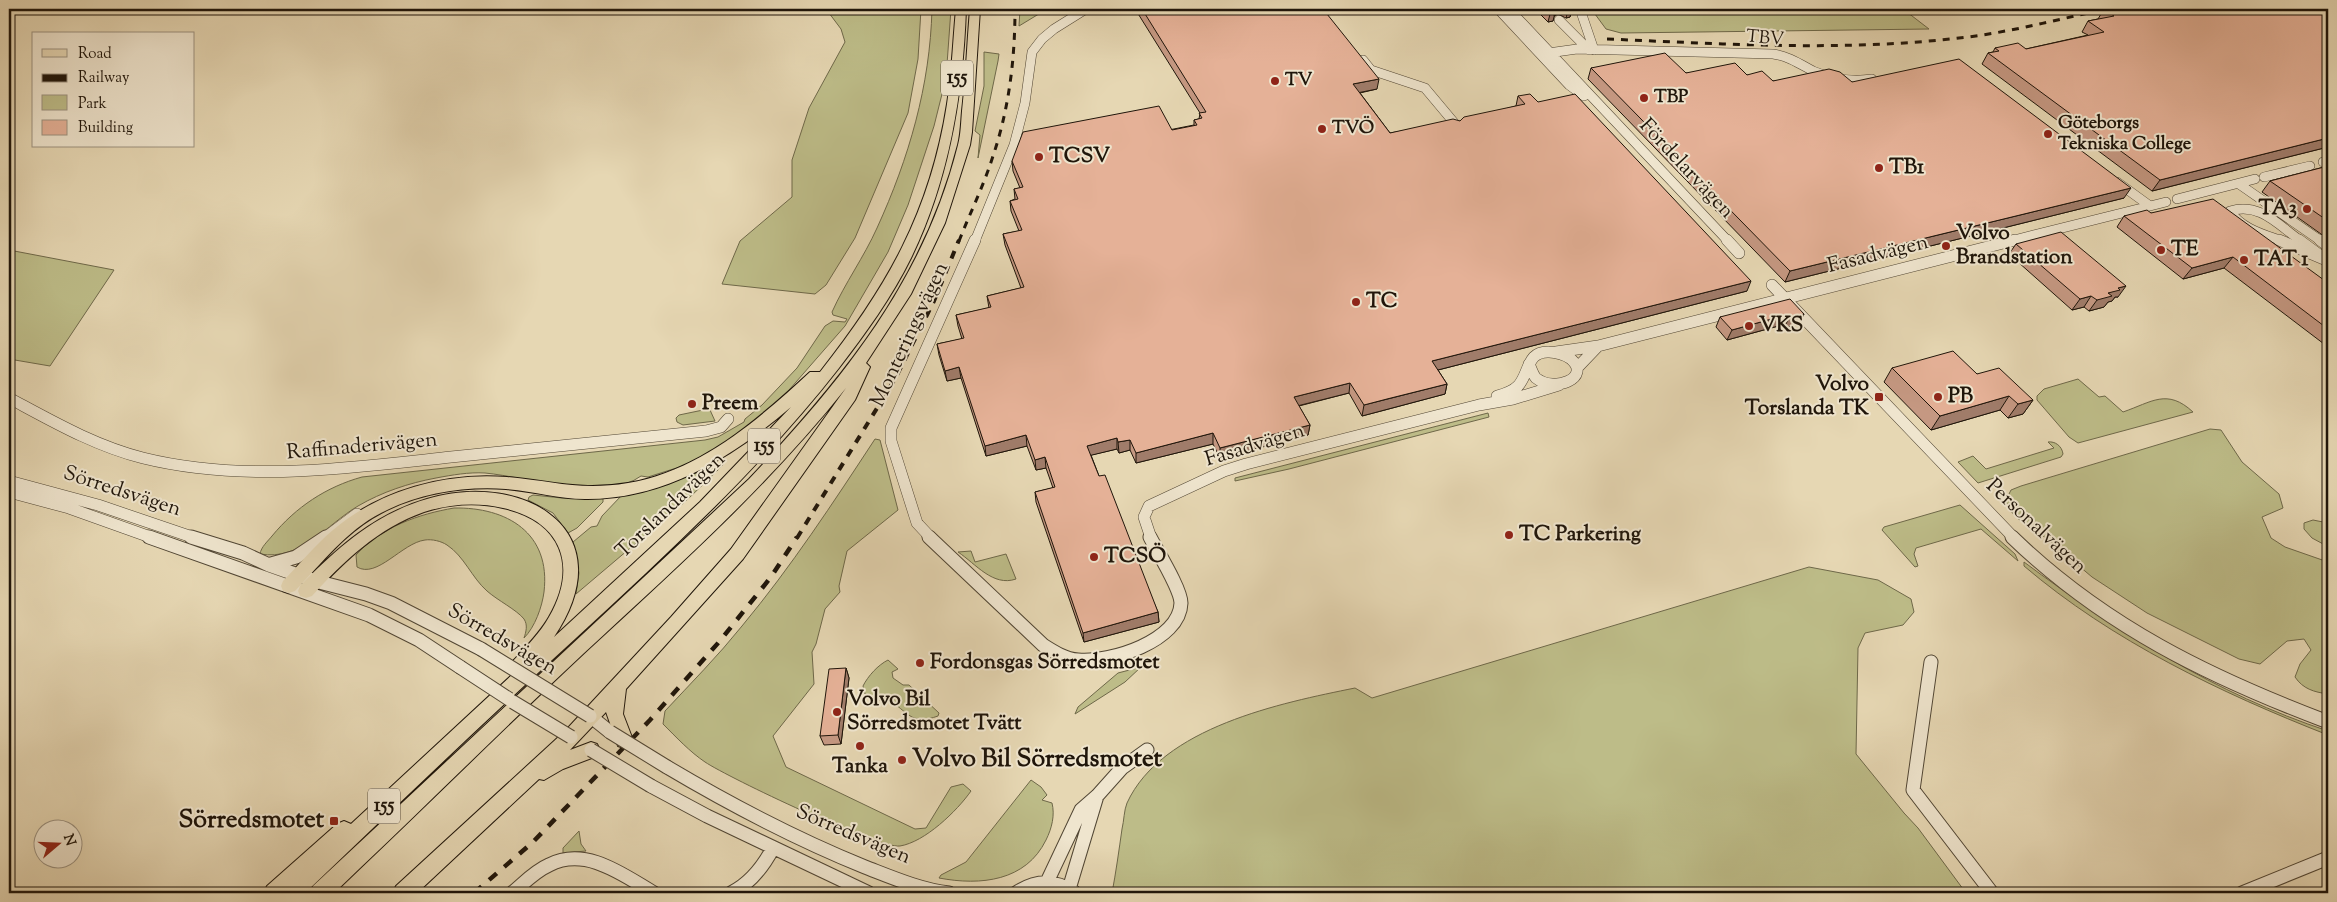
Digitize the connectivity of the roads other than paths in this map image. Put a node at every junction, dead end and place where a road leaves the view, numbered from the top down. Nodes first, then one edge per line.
1 (961, 9) edge
2 (975, 9) edge
3 (1086, 9) edge
4 (1498, 9) edge
5 (1509, 9) edge
6 (1580, 9) edge
7 (1559, 20) dead end
8 (1721, 47) dead end
9 (1592, 50) junction
10 (1666, 52) junction
11 (1545, 53) junction
12 (1359, 55) edge
13 (1878, 78) edge
14 (1456, 125) edge
15 (2310, 166) dead end
16 (2106, 172) edge
17 (2239, 184) junction
18 (2177, 199) dead end
19 (2166, 202) dead end
20 (2150, 206) junction
21 (2328, 246) edge
22 (1739, 252) dead end
23 (2328, 261) edge
24 (1772, 285) dead end
25 (1784, 298) junction
26 (850, 342) junction
27 (873, 345) junction
28 (1598, 346) junction
29 (1556, 352) junction
30 (1529, 364) junction
31 (1577, 368) junction
32 (1558, 386) junction
33 (9, 398) edge
34 (1479, 405) junction
35 (728, 419) dead end
36 (9, 481) edge
37 (9, 492) edge
38 (382, 506) junction
39 (269, 565) junction
40 (294, 580) junction
41 (311, 586) junction
42 (1181, 604) joint
43 (1931, 662) dead end
44 (618, 685) junction
45 (590, 716) junction
46 (2328, 722) edge
47 (571, 737) junction
48 (624, 740) junction
49 (591, 750) junction
50 (1147, 750) dead end
51 (1097, 796) junction
52 (491, 813) junction
53 (773, 848) junction
54 (2328, 858) edge
55 (1047, 882) junction
56 (407, 890) edge
57 (1072, 891) edge
58 (274, 893) edge
59 (291, 893) edge
60 (320, 893) edge
61 (512, 893) edge
62 (654, 893) edge
63 (731, 893) edge
64 (869, 893) edge
65 (949, 893) edge
66 (1016, 893) edge
67 (1992, 893) edge
68 (2242, 893) edge

1 - 26 main road, Torslandavägen / 155
2 - 27 main road, Torslandavägen / 155
3 - 42 street, Monteringsvägen
4 - 11 street, Fördelarvägen
5 - 11 street, Fördelarvägen
6 - 9 street
7 - 9 street
8 - 10 street
9 - 10 street, TBV
9 - 11 street, TBV
10 - 13 street, TBV
11 - 22 street, Fördelarvägen
12 - 14 street
15 - 17 street
16 - 20 street
17 - 18 street
17 - 21 street
19 - 20 street, Fasadvägen
20 - 25 street, Fasadvägen
23 - 23 street
24 - 25 street, Personalvägen
25 - 28 street, Fasadvägen
25 - 46 street, Personalvägen
26 - 38 main road
26 - 59 main road, Torslandavägen / 155
27 - 44 main road
27 - 60 main road, Torslandavägen / 155
28 - 29 street, Fasadvägen
28 - 31 street, Fasadvägen
29 - 30 street, Fasadvägen
29 - 31 street
30 - 32 street
30 - 34 street, Fasadvägen
31 - 32 street, Fasadvägen
32 - 34 street, Fasadvägen
33 - 35 street, Raffinaderivägen
34 - 42 street, Fasadvägen
36 - 39 street, Sörredsvägen
37 - 40 street, Sörredsvägen
38 - 39 street
38 - 40 main road
39 - 40 street, Sörredsvägen
40 - 41 street, Sörredsvägen
41 - 45 street, Sörredsvägen, bridge
41 - 47 street, Sörredsvägen, bridge
41 - 58 main road
43 - 67 street
44 - 45 main road
44 - 48 main road
45 - 47 main road
45 - 48 street, Sörredsvägen, bridge
47 - 49 street, Sörredsvägen
47 - 52 main road
48 - 65 street, Sörredsvägen, bridge
49 - 52 main road
49 - 53 street, Sörredsvägen, bridge
50 - 51 street
51 - 55 street
51 - 57 street
52 - 56 main road
53 - 63 street
53 - 64 street, Sörredsvägen
54 - 68 street
55 - 57 street
55 - 66 street
61 - 62 street

